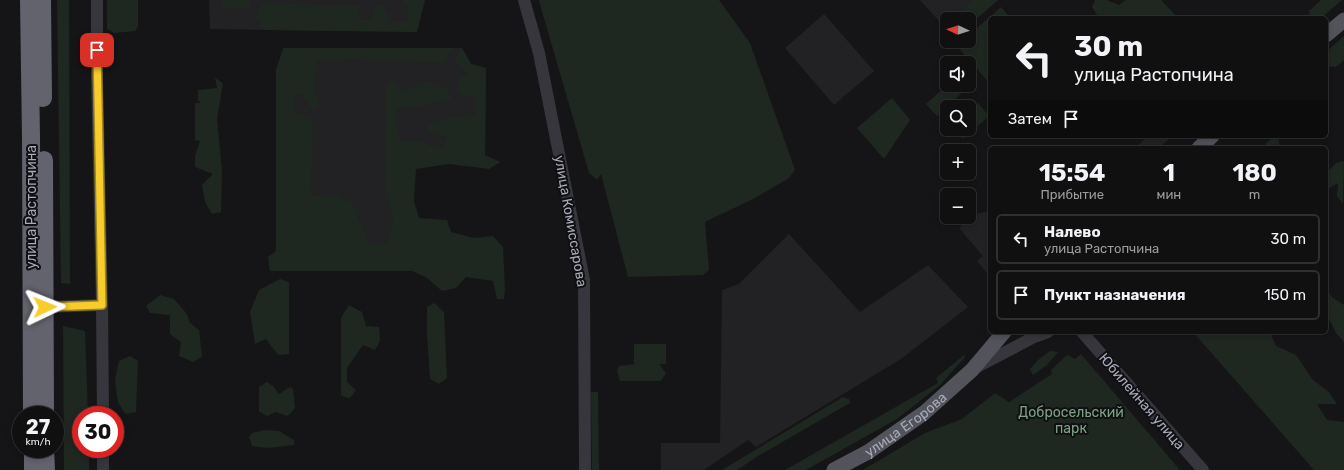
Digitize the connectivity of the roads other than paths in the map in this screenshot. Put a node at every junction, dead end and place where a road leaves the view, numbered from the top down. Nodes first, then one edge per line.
1 (29, 0) edge
2 (42, 0) edge
3 (97, 0) edge
4 (524, 0) edge
5 (1344, 20) edge
6 (1328, 33) edge
7 (1210, 138) edge
8 (1201, 146) edge
9 (102, 305) junction
10 (45, 307) junction
11 (1002, 334) edge
12 (1042, 334) edge
13 (1084, 334) edge
14 (972, 370) junction
15 (32, 406) edge
16 (45, 406) edge
17 (103, 406) edge
18 (32, 458) edge
19 (46, 458) edge
20 (103, 458) edge
21 (33, 470) edge
22 (46, 470) edge
23 (103, 470) edge
24 (585, 470) edge
25 (834, 470) edge
26 (1203, 470) edge

1 - 15 highway, улица Растопчина
2 - 10 highway, улица Растопчина
3 - 9 street
4 - 24 street, улица Комиссарова
5 - 6 main road
7 - 8 main road
9 - 10 street
9 - 17 street
10 - 16 highway, улица Растопчина
11 - 14 main road, улица Егорова
12 - 14 street, улица Егорова
13 - 26 street, Юбилейная улица
14 - 25 main road, улица Егорова
18 - 21 highway
19 - 22 highway
20 - 23 street

